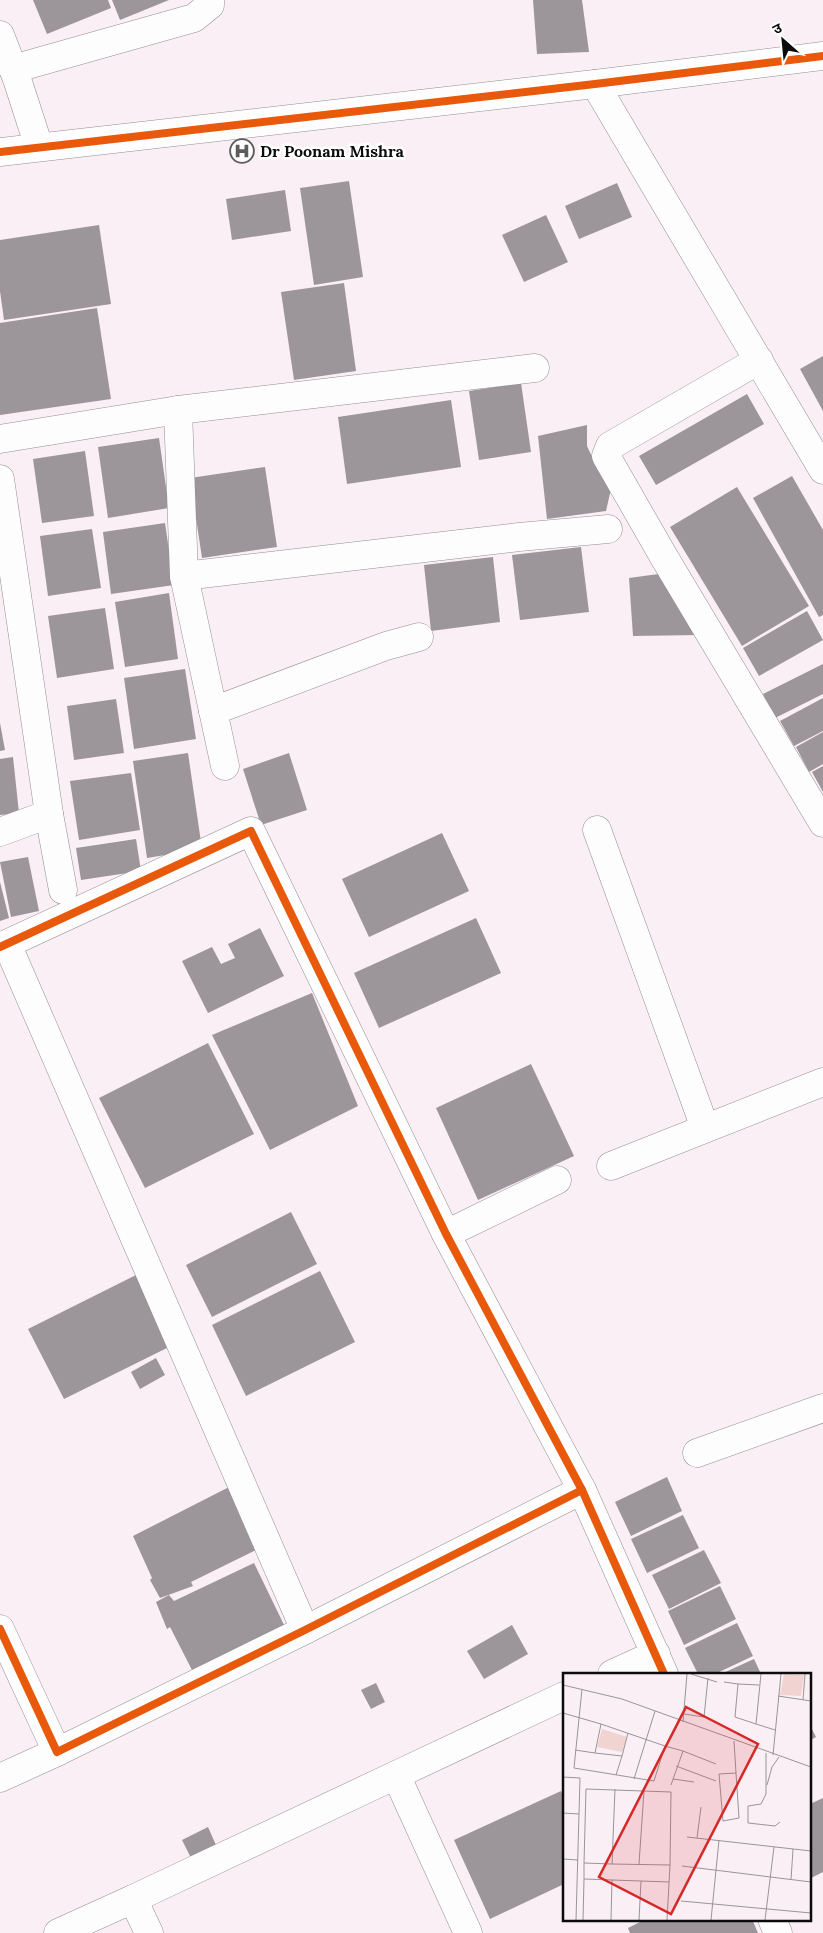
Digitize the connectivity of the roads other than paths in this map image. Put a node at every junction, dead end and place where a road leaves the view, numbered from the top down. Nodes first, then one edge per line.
1 (210, 0) edge
2 (0, 35) edge
3 (823, 56) edge
4 (13, 70) junction
5 (595, 84) junction
6 (39, 148) junction
7 (0, 152) edge
8 (759, 360) junction
9 (535, 368) dead end
10 (178, 410) junction
11 (0, 439) edge
12 (823, 470) edge
13 (0, 479) edge
14 (608, 529) dead end
15 (184, 576) junction
16 (419, 637) dead end
17 (213, 711) junction
18 (225, 766) dead end
19 (49, 814) junction
20 (823, 823) edge
21 (597, 830) dead end
22 (0, 832) edge
23 (63, 890) dead end
24 (4, 945) edge
25 (823, 1082) edge
26 (705, 1128) junction
27 (611, 1166) dead end
28 (557, 1180) dead end
29 (446, 1234) junction
30 (823, 1408) edge
31 (697, 1454) dead end
32 (582, 1490) junction
33 (0, 1629) edge
34 (305, 1630) junction
35 (660, 1664) edge
36 (617, 1673) edge
37 (563, 1696) edge
38 (57, 1752) junction
39 (396, 1775) junction
40 (0, 1778) edge
41 (133, 1899) junction
42 (772, 1920) edge
43 (58, 1933) edge
44 (149, 1933) edge
45 (468, 1933) edge
46 (778, 1933) edge

1 - 4 street
2 - 4 street
3 - 5 street
4 - 6 street
5 - 6 street
5 - 8 street
6 - 7 street
8 - 12 street
8 - 20 street
9 - 10 street
10 - 11 street
10 - 15 street
13 - 19 street
14 - 15 street
15 - 17 street
16 - 17 street
17 - 18 street
19 - 22 street
19 - 23 street
21 - 26 street
24 - 29 street
24 - 34 street
25 - 26 street
26 - 27 street
28 - 29 street
29 - 32 street
30 - 31 street
32 - 34 street
32 - 35 street
33 - 38 street
34 - 38 street
35 - 36 street
37 - 39 street
38 - 40 street
39 - 41 street
39 - 45 street
41 - 43 street
41 - 44 street
42 - 46 street

